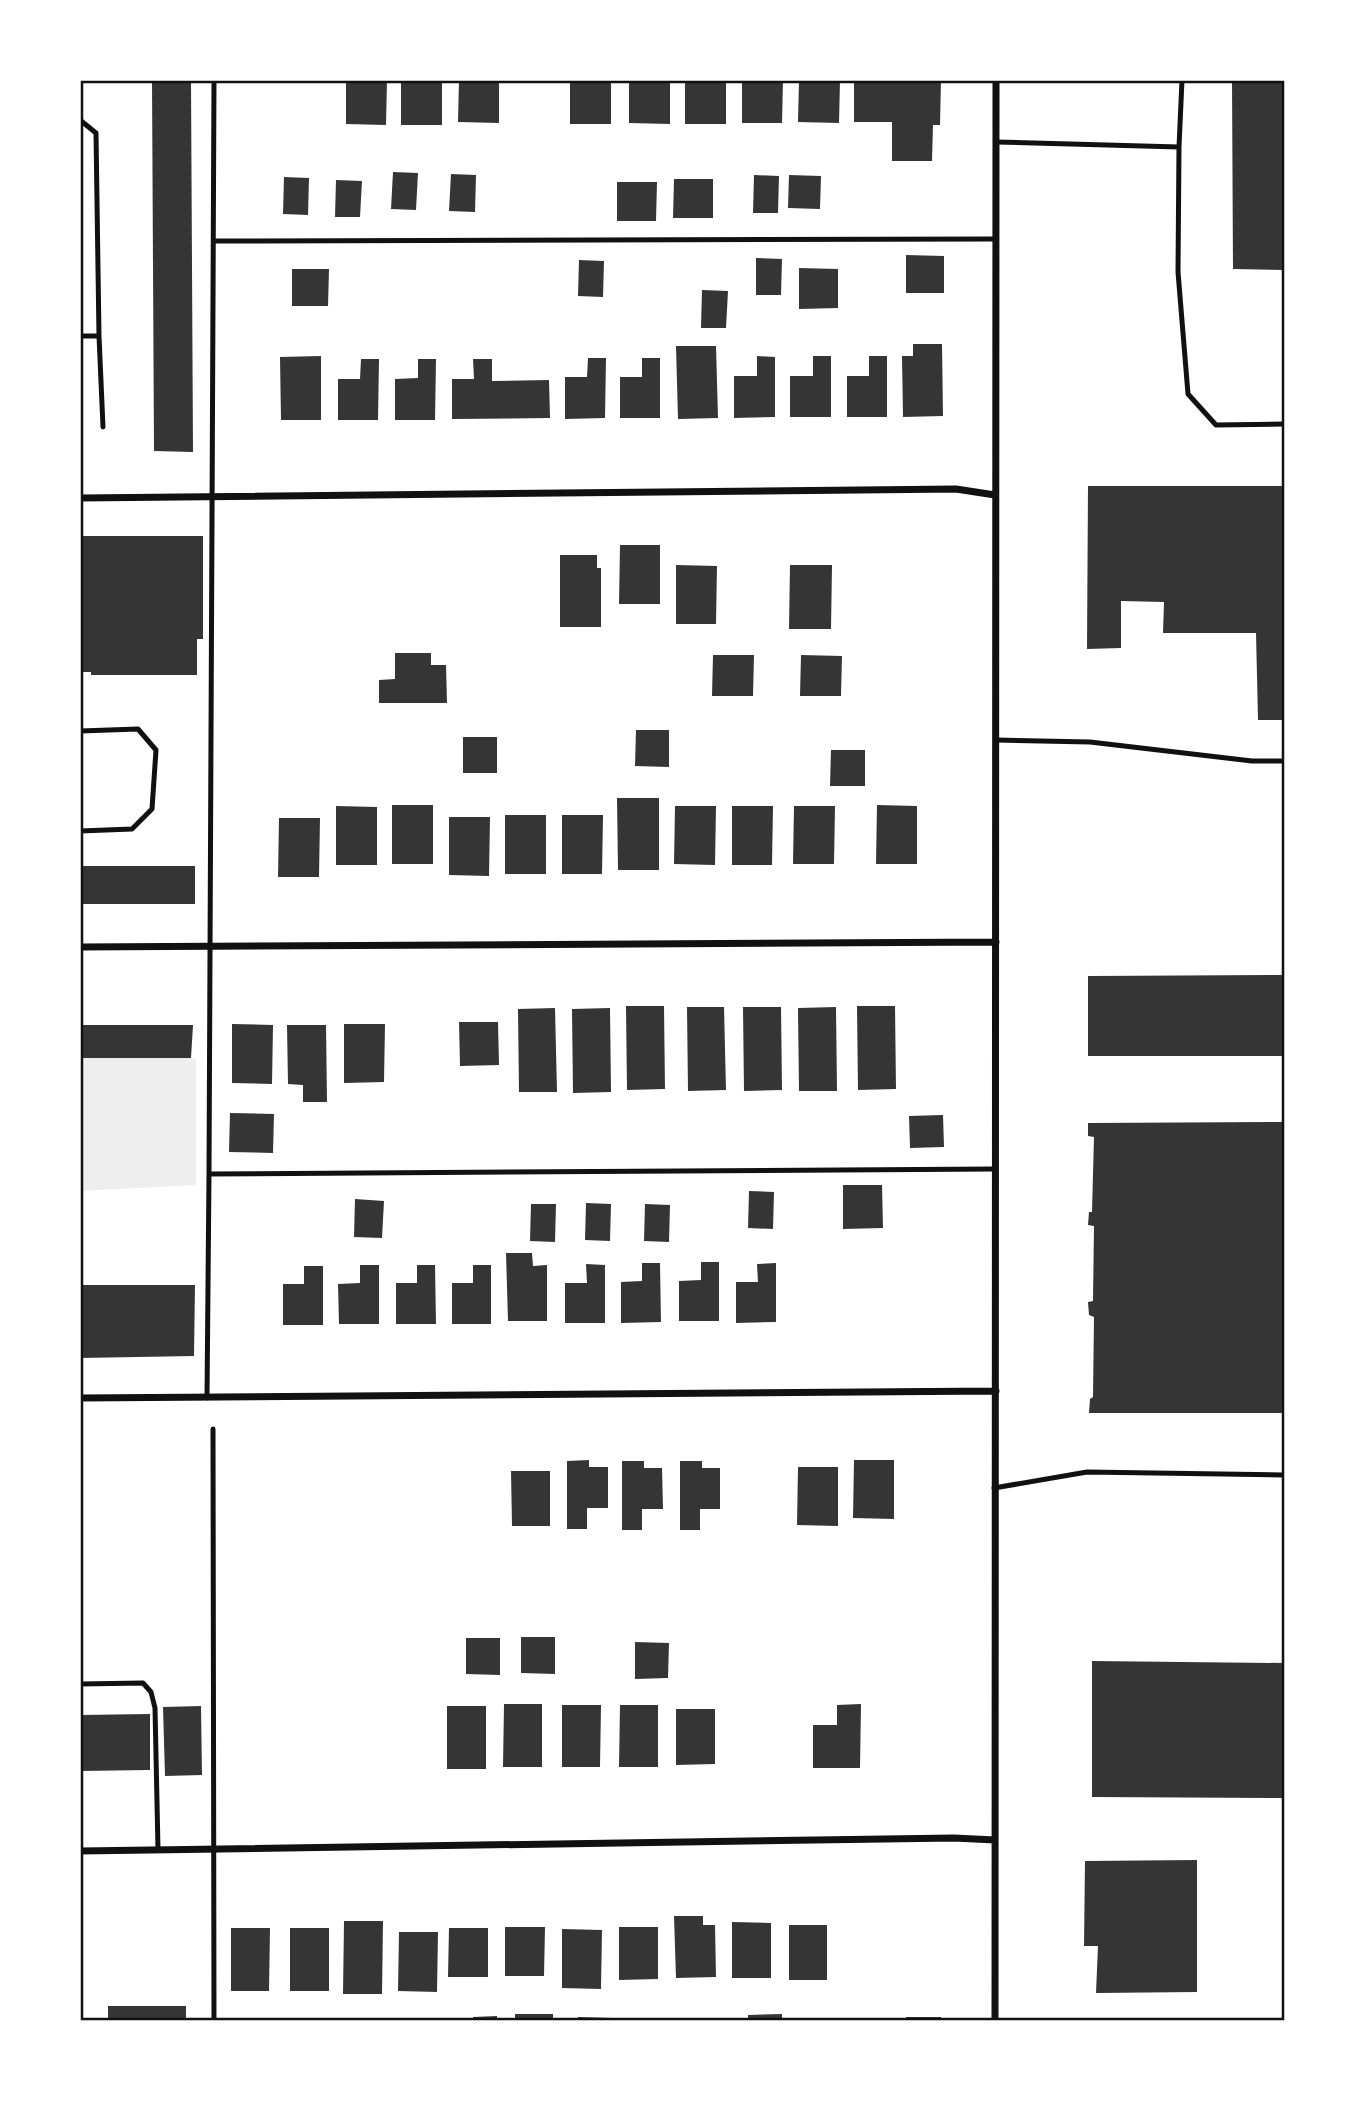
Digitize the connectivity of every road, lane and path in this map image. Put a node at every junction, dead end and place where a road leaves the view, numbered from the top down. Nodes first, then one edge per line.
1 (214, 80) edge
2 (996, 80) edge
3 (1182, 80) edge
4 (80, 120) edge
5 (996, 142) junction
6 (1179, 147) junction
7 (996, 239) junction
8 (214, 241) junction
9 (80, 335) edge
10 (99, 336) junction
11 (1284, 424) edge
12 (103, 427) dead end
13 (995, 495) junction
14 (214, 497) junction
15 (80, 498) edge
16 (80, 731) edge
17 (996, 740) junction
18 (1284, 761) edge
19 (80, 831) edge
20 (996, 942) junction
21 (80, 947) edge
22 (209, 947) junction
23 (995, 1169) junction
24 (209, 1174) junction
25 (996, 1391) junction
26 (80, 1398) edge
27 (207, 1398) junction
28 (213, 1429) dead end
29 (1284, 1475) edge
30 (995, 1488) junction
31 (80, 1684) edge
32 (995, 1840) junction
33 (158, 1849) junction
34 (214, 1849) junction
35 (80, 1851) edge
36 (214, 2021) edge
37 (995, 2021) edge

1 - 8 lane
2 - 5 street
3 - 6 lane
4 - 10 lane
5 - 6 lane
5 - 7 street
6 - 11 lane
7 - 8 lane
7 - 13 street
8 - 14 lane
9 - 10 lane
10 - 12 lane
13 - 14 street
13 - 17 street
14 - 15 street
14 - 22 lane
16 - 19 lane
17 - 18 lane
17 - 20 street
20 - 22 street
20 - 23 street
21 - 22 street
22 - 24 lane
23 - 24 lane
23 - 25 street
24 - 27 lane
25 - 27 street
25 - 30 street
26 - 27 street
28 - 34 lane
29 - 30 lane
30 - 32 street
31 - 33 lane
32 - 34 street
32 - 37 street
33 - 34 street
33 - 35 street
34 - 36 lane

